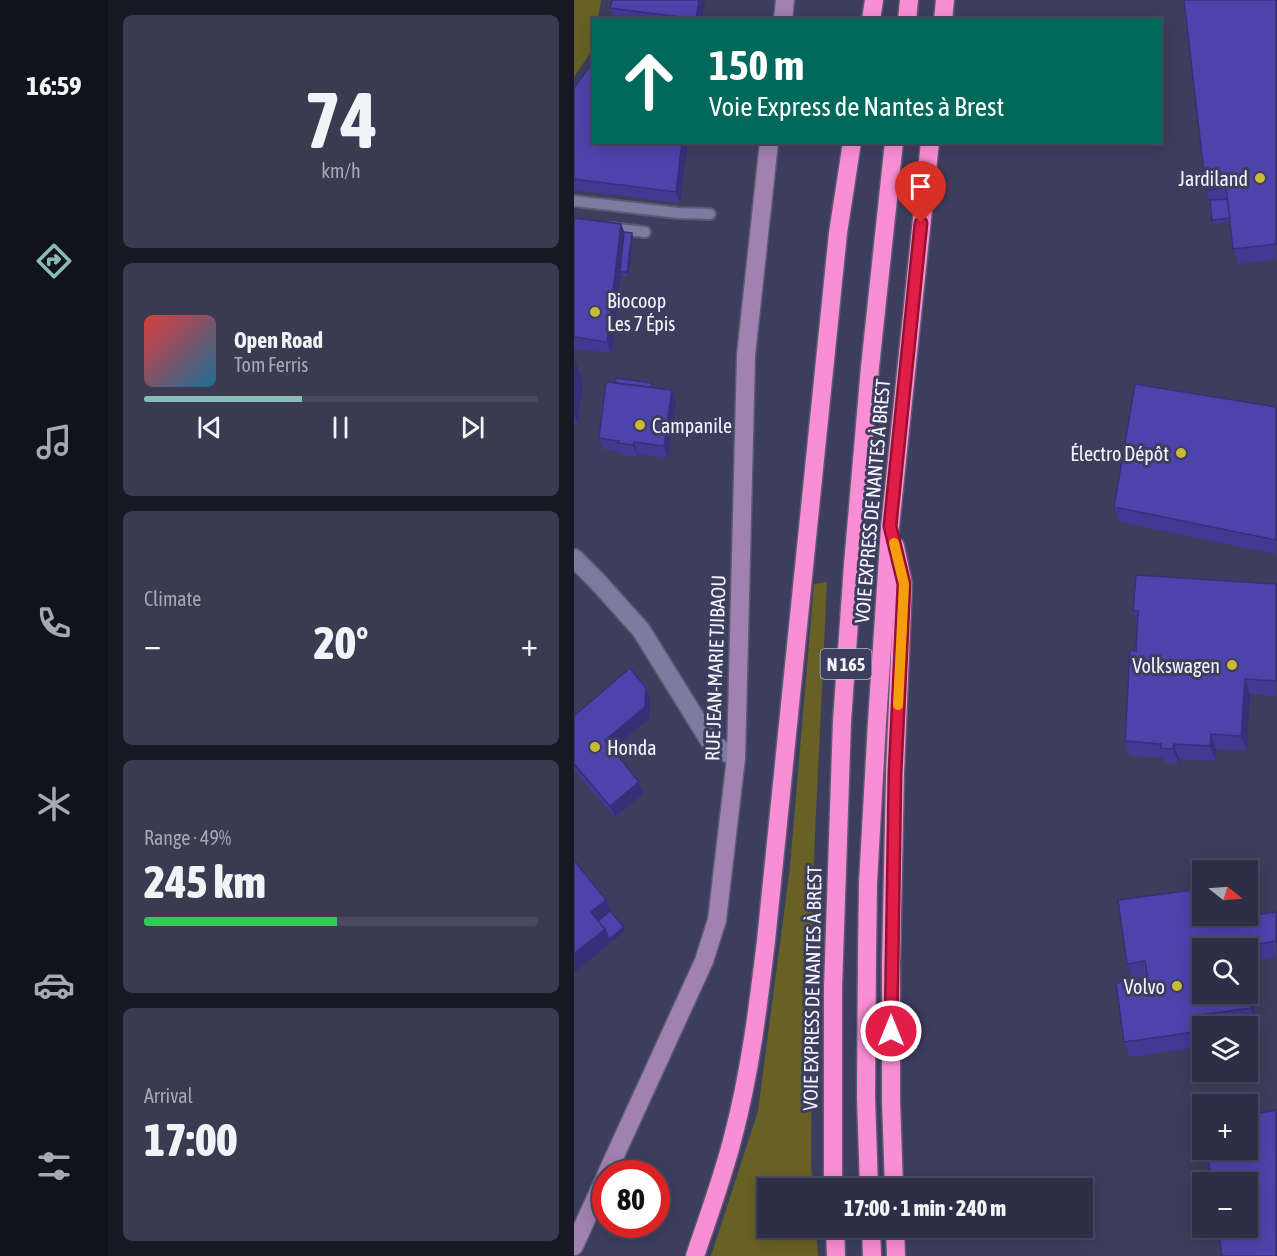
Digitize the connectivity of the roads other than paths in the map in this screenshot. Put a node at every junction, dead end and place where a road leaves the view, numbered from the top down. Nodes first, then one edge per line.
1 (785, 0) edge
2 (874, 0) edge
3 (909, 0) edge
4 (945, 0) edge
5 (783, 18) edge
6 (871, 18) edge
7 (907, 18) edge
8 (943, 18) edge
9 (769, 144) edge
10 (852, 144) edge
11 (894, 144) edge
12 (930, 144) edge
13 (574, 201) edge
14 (710, 214) dead end
15 (598, 227) edge
16 (645, 232) dead end
17 (890, 526) junction
18 (574, 558) edge
19 (736, 758) junction
20 (613, 1160) edge
21 (833, 1178) edge
22 (869, 1178) edge
23 (894, 1178) edge
24 (592, 1206) edge
25 (835, 1238) edge
26 (871, 1238) edge
27 (895, 1238) edge
28 (574, 1246) edge
29 (695, 1256) edge
30 (836, 1256) edge
31 (872, 1256) edge
32 (896, 1256) edge

1 - 5 street
2 - 6 highway
3 - 7 highway
4 - 8 highway
9 - 19 street, RUE JEAN-MARIE TJIBAOU
10 - 29 highway
11 - 21 highway, VOIE EXPRESS DE NANTES À BREST / N 165
12 - 17 highway, VOIE EXPRESS DE NANTES À BREST / N 165
13 - 14 lane
15 - 16 lane
17 - 22 highway, VOIE EXPRESS DE NANTES À BREST / N 165
17 - 23 highway, N 165
18 - 19 street
19 - 20 street, RUE JEAN-MARIE TJIBAOU
24 - 28 street, RUE JEAN-MARIE TJIBAOU
25 - 30 highway
26 - 31 highway
27 - 32 highway

